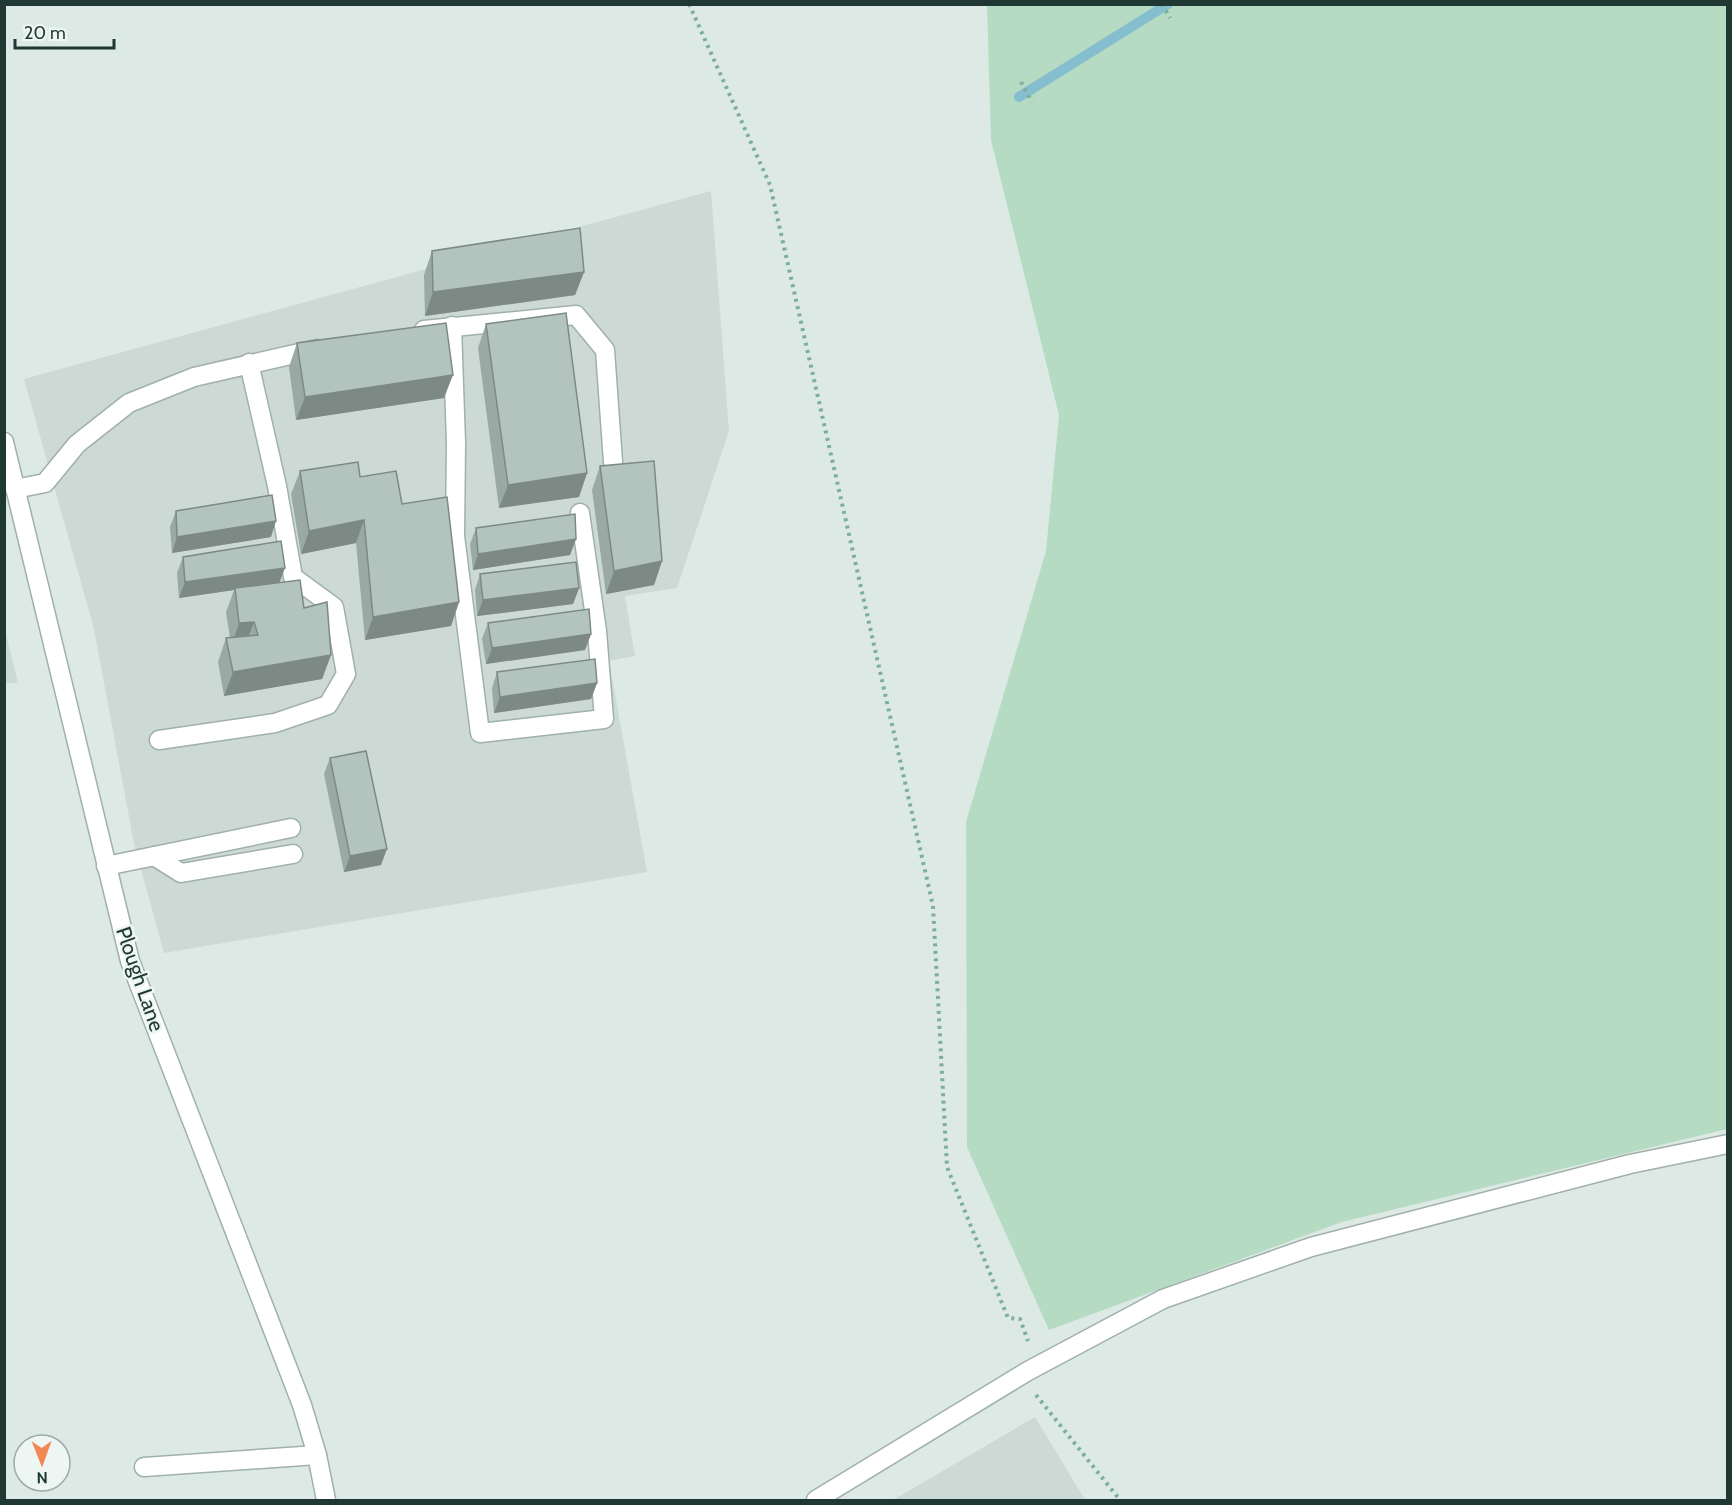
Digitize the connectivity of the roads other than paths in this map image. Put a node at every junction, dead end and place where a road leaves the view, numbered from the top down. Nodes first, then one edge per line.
1 (453, 326) junction
2 (407, 332) edge
3 (338, 345) edge
4 (249, 363) junction
5 (4, 442) edge
6 (613, 462) edge
7 (15, 489) junction
8 (579, 513) dead end
9 (159, 740) dead end
10 (291, 828) dead end
11 (293, 854) dead end
12 (154, 856) junction
13 (106, 866) junction
14 (1728, 1144) edge
15 (317, 1455) junction
16 (144, 1467) dead end
17 (326, 1500) edge
18 (816, 1500) edge

1 - 2 street
1 - 6 street
1 - 8 street
3 - 4 street
4 - 7 street
4 - 9 street
5 - 7 street, Plough Lane
7 - 13 street, Plough Lane
10 - 12 street
11 - 12 street
12 - 13 street
13 - 15 street, Plough Lane
14 - 18 street
15 - 16 street
15 - 17 street, Plough Lane

